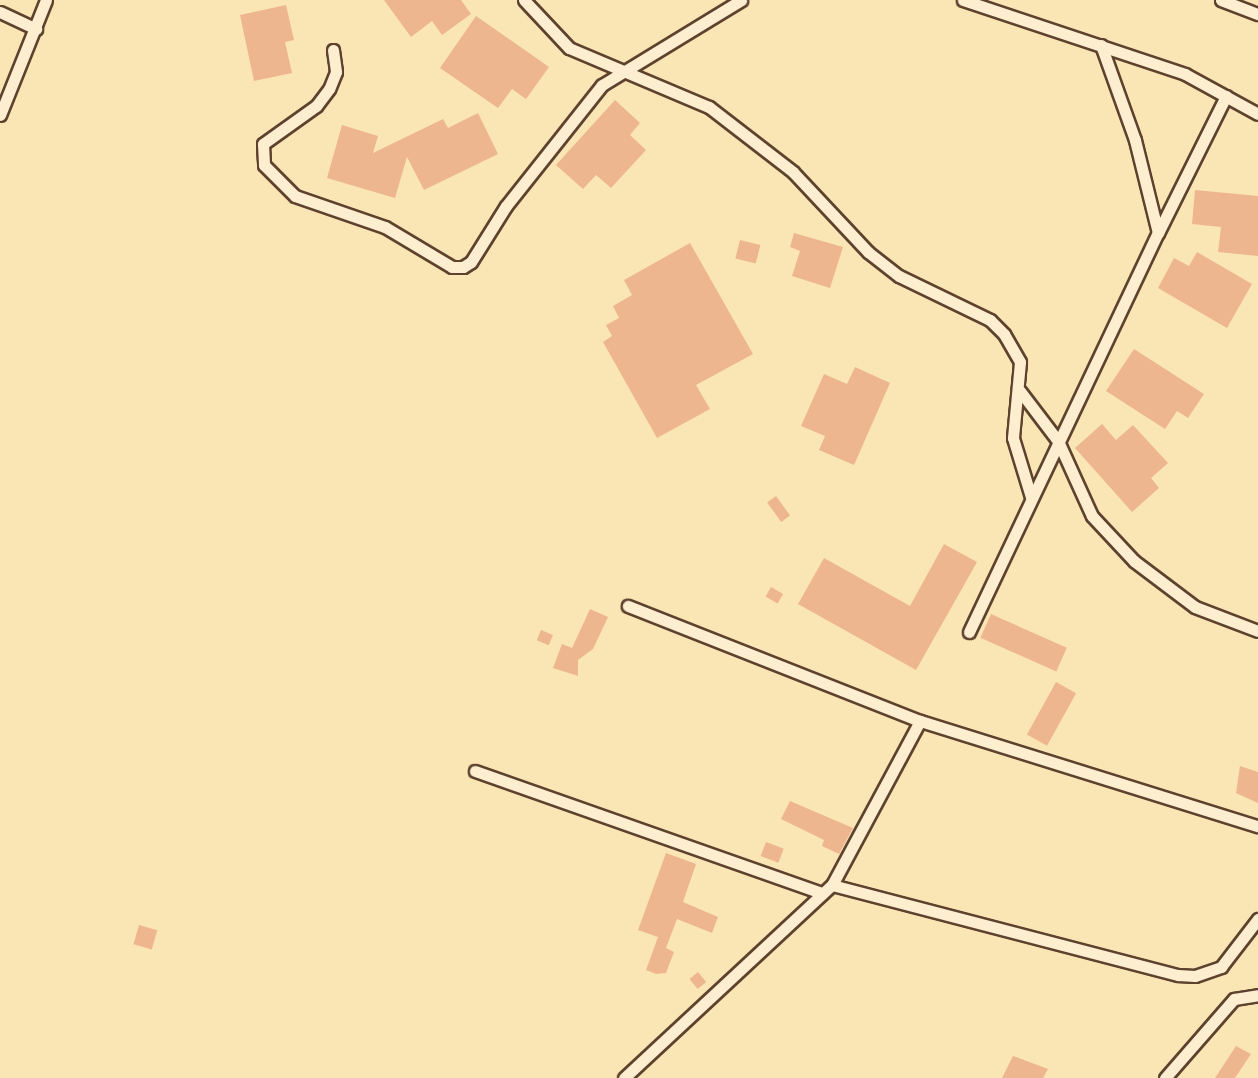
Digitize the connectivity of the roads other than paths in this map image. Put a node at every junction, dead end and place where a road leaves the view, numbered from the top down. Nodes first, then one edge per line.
1 (46, 0) edge
2 (524, 0) edge
3 (741, 0) edge
4 (963, 0) edge
5 (1224, 0) edge
6 (0, 12) edge
7 (1258, 14) edge
8 (36, 29) junction
9 (1101, 45) junction
10 (333, 50) dead end
11 (625, 69) junction
12 (1226, 96) junction
13 (1258, 114) edge
14 (0, 115) edge
15 (1158, 233) junction
16 (1020, 391) junction
17 (1058, 441) junction
18 (1031, 497) junction
19 (628, 606) dead end
20 (1258, 631) edge
21 (969, 632) dead end
22 (920, 721) junction
23 (475, 771) dead end
24 (1258, 826) edge
25 (832, 885) junction
26 (822, 893) junction
27 (1258, 919) edge
28 (1258, 995) edge
29 (624, 1078) edge
30 (1165, 1078) edge

1 - 8 street
2 - 11 street
3 - 11 street
4 - 9 street
5 - 7 street
6 - 8 street
8 - 14 street
9 - 12 street
9 - 15 street
10 - 11 street
11 - 16 street
12 - 13 street
12 - 15 street
15 - 17 street
16 - 17 street
16 - 18 street
17 - 18 street
17 - 20 street
18 - 21 street
19 - 22 street
22 - 24 street
22 - 25 street
23 - 26 street
25 - 26 street
25 - 27 street
26 - 29 street
28 - 30 street

